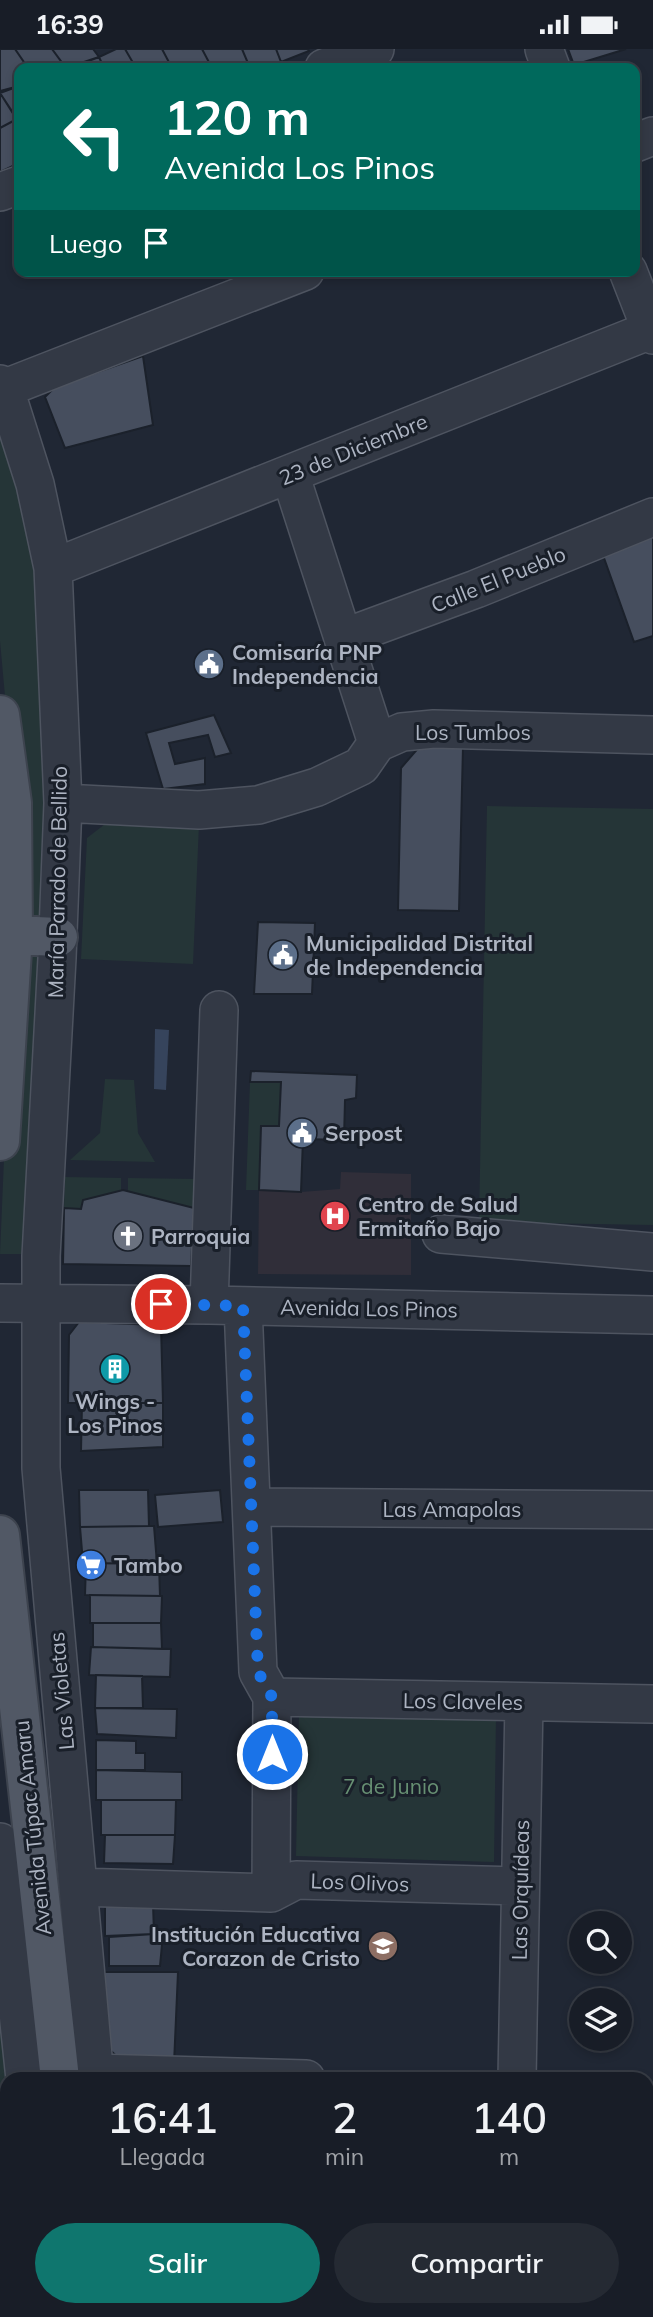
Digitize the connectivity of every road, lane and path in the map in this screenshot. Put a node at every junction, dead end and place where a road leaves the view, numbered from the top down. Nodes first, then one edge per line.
1 (375, 49) edge
2 (337, 63) edge
3 (289, 277) edge
4 (630, 277) edge
5 (652, 331) edge
6 (1, 387) edge
7 (290, 474) junction
8 (653, 517) edge
9 (53, 568) junction
10 (343, 638) junction
11 (0, 689) edge
12 (2, 723) edge
13 (653, 735) edge
14 (377, 743) junction
15 (63, 803) junction
16 (13, 935) junction
17 (58, 937) junction
18 (219, 1010) dead end
19 (0, 1141) edge
20 (441, 1234) dead end
21 (653, 1252) edge
22 (0, 1303) edge
23 (41, 1303) junction
24 (226, 1305) junction
25 (653, 1315) edge
26 (252, 1507) junction
27 (653, 1510) edge
28 (0, 1535) edge
29 (272, 1697) junction
30 (524, 1702) junction
31 (653, 1704) edge
32 (0, 1842) edge
33 (520, 1886) junction
34 (78, 1887) junction
35 (271, 1893) junction
36 (24, 2072) edge
37 (82, 2072) edge
38 (83, 2072) edge
39 (517, 2072) edge

1 - 2 street
3 - 6 street
4 - 5 street
5 - 7 street, 23 de Diciembre
6 - 9 street, María Parado de Bellido
7 - 9 street, 23 de Diciembre
7 - 10 street
8 - 10 street, Calle El Pueblo
9 - 15 street, María Parado de Bellido
10 - 14 street
11 - 12 main road
12 - 16 main road
13 - 14 street, Los Tumbos
14 - 15 street, Los Tumbos
15 - 17 street, María Parado de Bellido
16 - 17 main road
16 - 19 main road
17 - 23 street, María Parado de Bellido
18 - 24 street
20 - 21 street
22 - 23 street, Avenida Los Pinos
23 - 24 street, Avenida Los Pinos
23 - 34 street, Las Violetas
24 - 25 street, Avenida Los Pinos
24 - 26 street
26 - 27 street, Las Amapolas
26 - 29 street
28 - 37 main road, Avenida Túpac Amaru
29 - 30 street, Los Claveles
29 - 35 street
30 - 31 street, Los Claveles
30 - 33 street, Las Orquídeas
32 - 36 street
33 - 35 street, Los Olivos
33 - 39 street, Las Orquídeas
34 - 35 street, Los Olivos
34 - 38 street, Las Violetas

